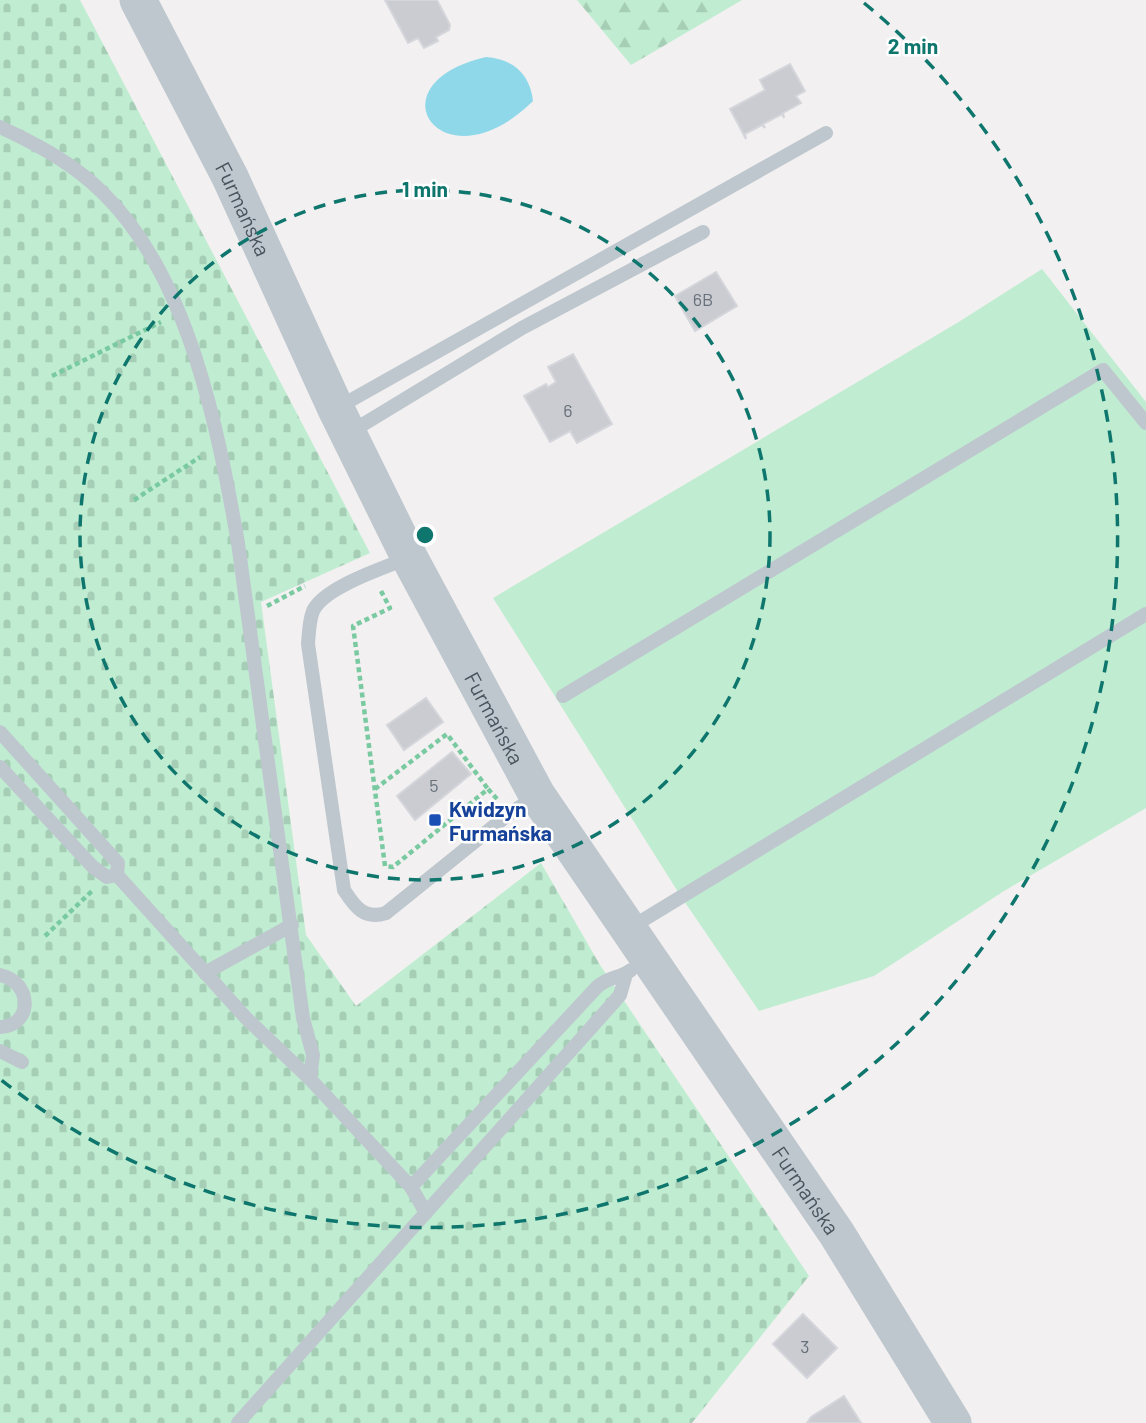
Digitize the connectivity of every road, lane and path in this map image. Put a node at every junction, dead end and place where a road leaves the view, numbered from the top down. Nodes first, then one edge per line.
1 (138, 0) edge
2 (0, 127) edge
3 (826, 133) dead end
4 (703, 232) dead end
5 (177, 313) junction
6 (52, 376) dead end
7 (342, 421) junction
8 (1146, 423) edge
9 (220, 447) junction
10 (134, 500) dead end
11 (409, 557) junction
12 (373, 573) junction
13 (307, 584) dead end
14 (266, 611) dead end
15 (1146, 614) edge
16 (563, 696) dead end
17 (0, 732) edge
18 (0, 767) edge
19 (375, 789) junction
20 (488, 789) junction
21 (523, 804) junction
22 (112, 876) junction
23 (292, 925) junction
24 (45, 936) dead end
25 (633, 954) junction
26 (205, 973) junction
27 (0, 975) edge
28 (0, 1027) edge
29 (0, 1051) edge
30 (22, 1062) dead end
31 (310, 1079) junction
32 (411, 1186) junction
33 (426, 1213) junction
34 (238, 1423) edge
35 (953, 1423) edge

1 - 7 street, Furmańska
2 - 5 lane
3 - 7 lane
4 - 7 lane
5 - 6 path
5 - 9 lane
7 - 11 street, Furmańska
8 - 16 lane
9 - 10 path
9 - 23 lane
11 - 12 lane
11 - 21 street, Furmańska
12 - 19 path
12 - 21 lane
13 - 14 path
15 - 25 lane
17 - 22 lane
18 - 22 lane
19 - 20 path
19 - 20 path
20 - 21 path
21 - 25 street, Furmańska
22 - 24 path
22 - 26 lane
23 - 26 lane
23 - 31 lane
25 - 32 lane
25 - 33 lane
25 - 35 street, Furmańska
26 - 31 lane
27 - 28 lane
29 - 30 lane
31 - 32 lane
32 - 33 lane
33 - 34 lane

